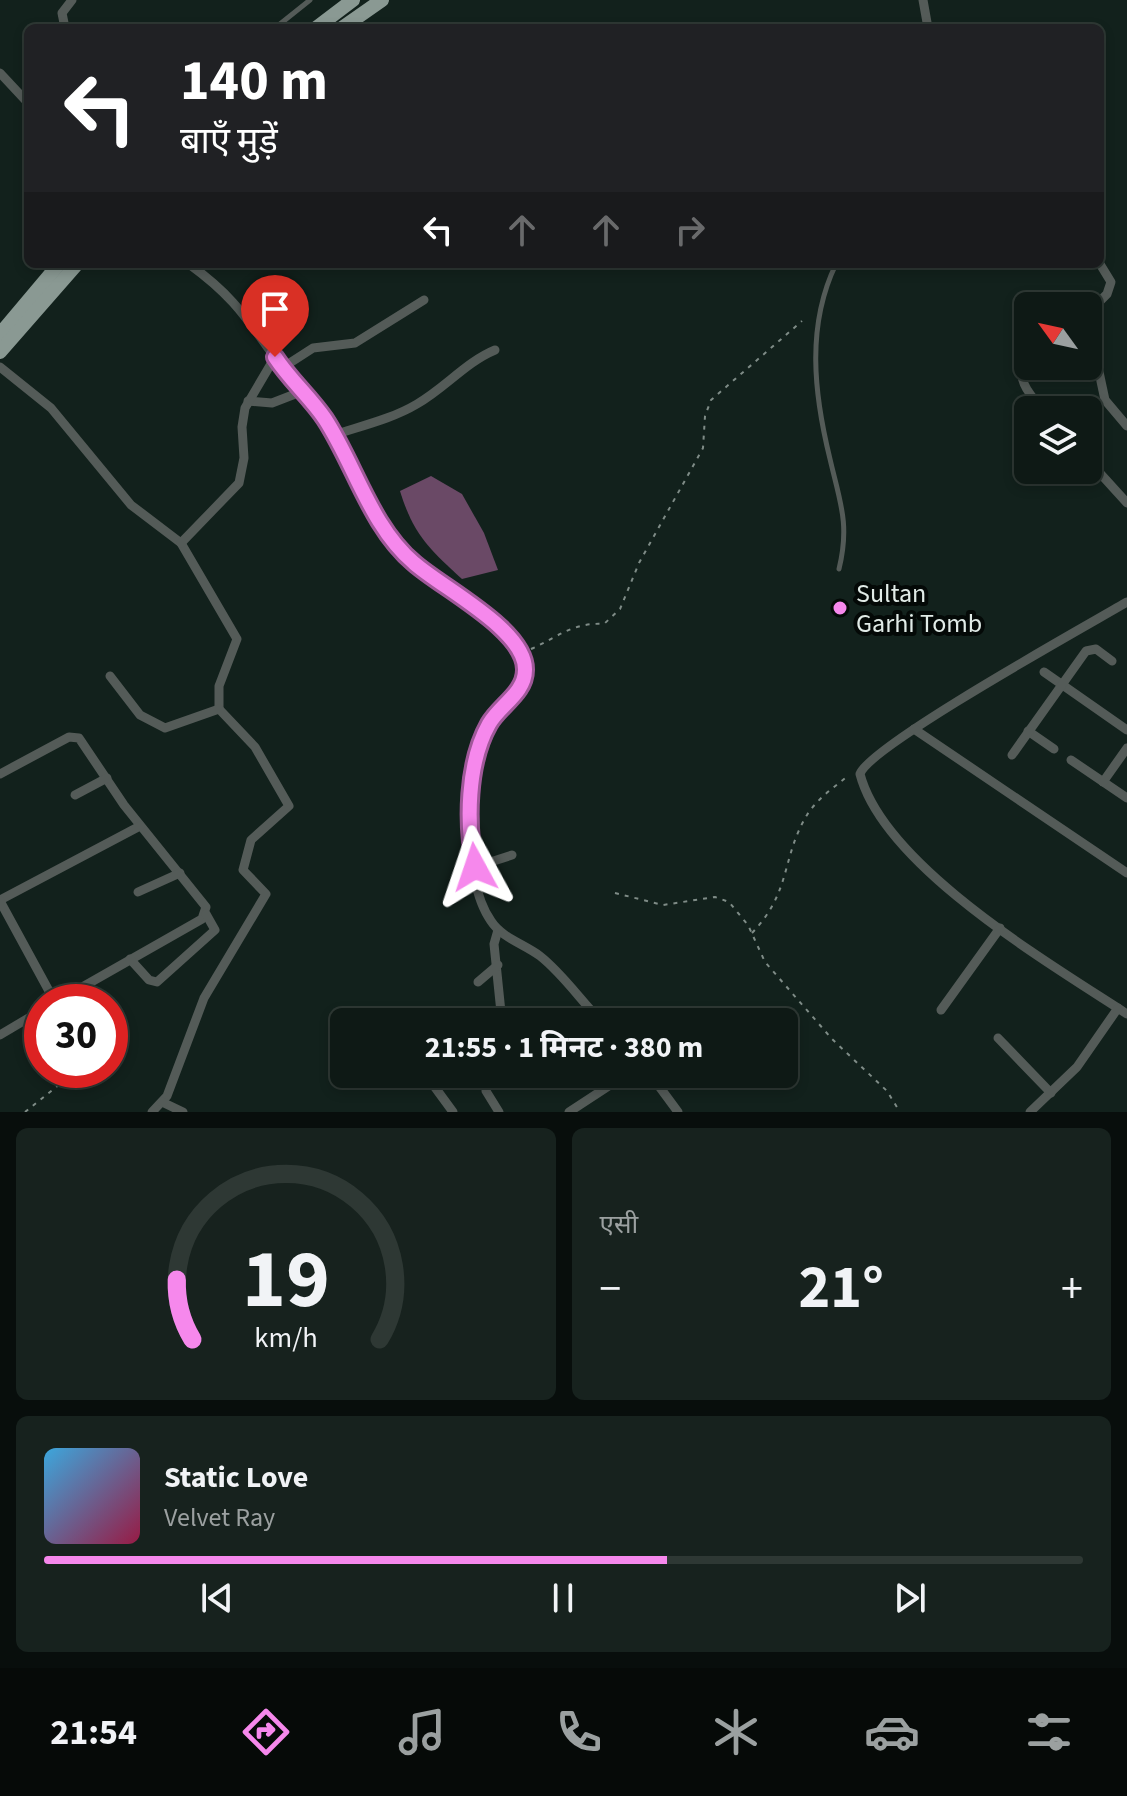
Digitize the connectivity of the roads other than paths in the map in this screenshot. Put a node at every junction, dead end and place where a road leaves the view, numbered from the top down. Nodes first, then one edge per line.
1 (72, 0) edge
2 (310, 0) edge
3 (923, 0) edge
4 (380, 1) edge
5 (359, 4) edge
6 (64, 24) edge
7 (280, 24) edge
8 (323, 24) edge
9 (345, 24) edge
10 (927, 24) edge
11 (0, 73) edge
12 (24, 99) edge
13 (56, 268) edge
14 (74, 268) edge
15 (194, 268) edge
16 (834, 268) edge
17 (1103, 268) edge
18 (1102, 297) edge
19 (424, 300) dead end
20 (0, 334) edge
21 (495, 350) dead end
22 (0, 352) edge
23 (275, 357) junction
24 (0, 367) edge
25 (282, 368) junction
26 (1101, 380) edge
27 (303, 391) junction
28 (248, 401) junction
29 (1127, 426) edge
30 (334, 435) junction
31 (1102, 475) edge
32 (1127, 503) edge
33 (181, 543) junction
34 (839, 569) dead end
35 (1127, 602) edge
36 (1112, 661) dead end
37 (1044, 672) dead end
38 (110, 676) dead end
39 (1062, 685) junction
40 (219, 709) junction
41 (914, 729) junction
42 (1127, 730) edge
43 (1028, 731) junction
44 (1127, 748) edge
45 (1054, 749) dead end
46 (1012, 755) dead end
47 (1071, 760) dead end
48 (0, 774) edge
49 (107, 778) junction
50 (1103, 782) junction
51 (75, 795) dead end
52 (1127, 798) edge
53 (140, 826) junction
54 (512, 855) dead end
55 (475, 867) junction
56 (180, 873) junction
57 (1127, 873) edge
58 (138, 892) dead end
59 (0, 901) edge
60 (206, 914) junction
61 (10, 920) junction
62 (0, 925) edge
63 (1000, 928) junction
64 (498, 930) junction
65 (130, 959) junction
66 (498, 965) junction
67 (478, 982) dead end
68 (46, 984) edge
69 (87, 984) edge
70 (501, 1008) edge
71 (589, 1008) edge
72 (941, 1010) dead end
73 (1122, 1011) edge
74 (24, 1021) edge
75 (0, 1035) edge
76 (998, 1038) dead end
77 (435, 1088) edge
78 (486, 1088) edge
79 (606, 1088) edge
80 (660, 1088) edge
81 (1051, 1093) junction
82 (162, 1102) junction
83 (181, 1111) edge
84 (498, 1111) edge
85 (152, 1112) edge
86 (453, 1112) edge
87 (569, 1112) edge
88 (678, 1112) edge
89 (1030, 1112) edge

1 - 6 street
2 - 7 lane
3 - 10 street
4 - 5 main road
5 - 8 main road
5 - 9 main road
11 - 12 street
13 - 20 main road
14 - 22 main road
15 - 23 street
16 - 34 lane
17 - 18 street
19 - 25 street
21 - 30 street
23 - 25 street
23 - 28 street
24 - 33 street
25 - 27 street
26 - 29 street
27 - 28 street
27 - 30 street
28 - 33 street
30 - 55 street
31 - 32 street
33 - 40 street
35 - 41 street
36 - 39 street
37 - 39 street
38 - 40 street
39 - 42 street
39 - 43 street
40 - 82 street
41 - 57 street
41 - 63 street
43 - 45 street
43 - 46 street
44 - 50 street
47 - 50 street
48 - 49 street
49 - 51 street
49 - 53 street
50 - 52 street
53 - 56 street
53 - 59 street
54 - 55 street
55 - 64 street
56 - 58 street
56 - 60 street
59 - 61 street
60 - 65 street
60 - 65 street
61 - 62 street
61 - 68 street
63 - 72 street
63 - 73 street
64 - 66 street
64 - 71 street
65 - 69 street
66 - 67 street
66 - 70 street
73 - 81 street
74 - 75 street
76 - 81 street
77 - 86 street
78 - 84 street
79 - 87 street
80 - 88 street
81 - 89 street
82 - 83 street
82 - 85 street

